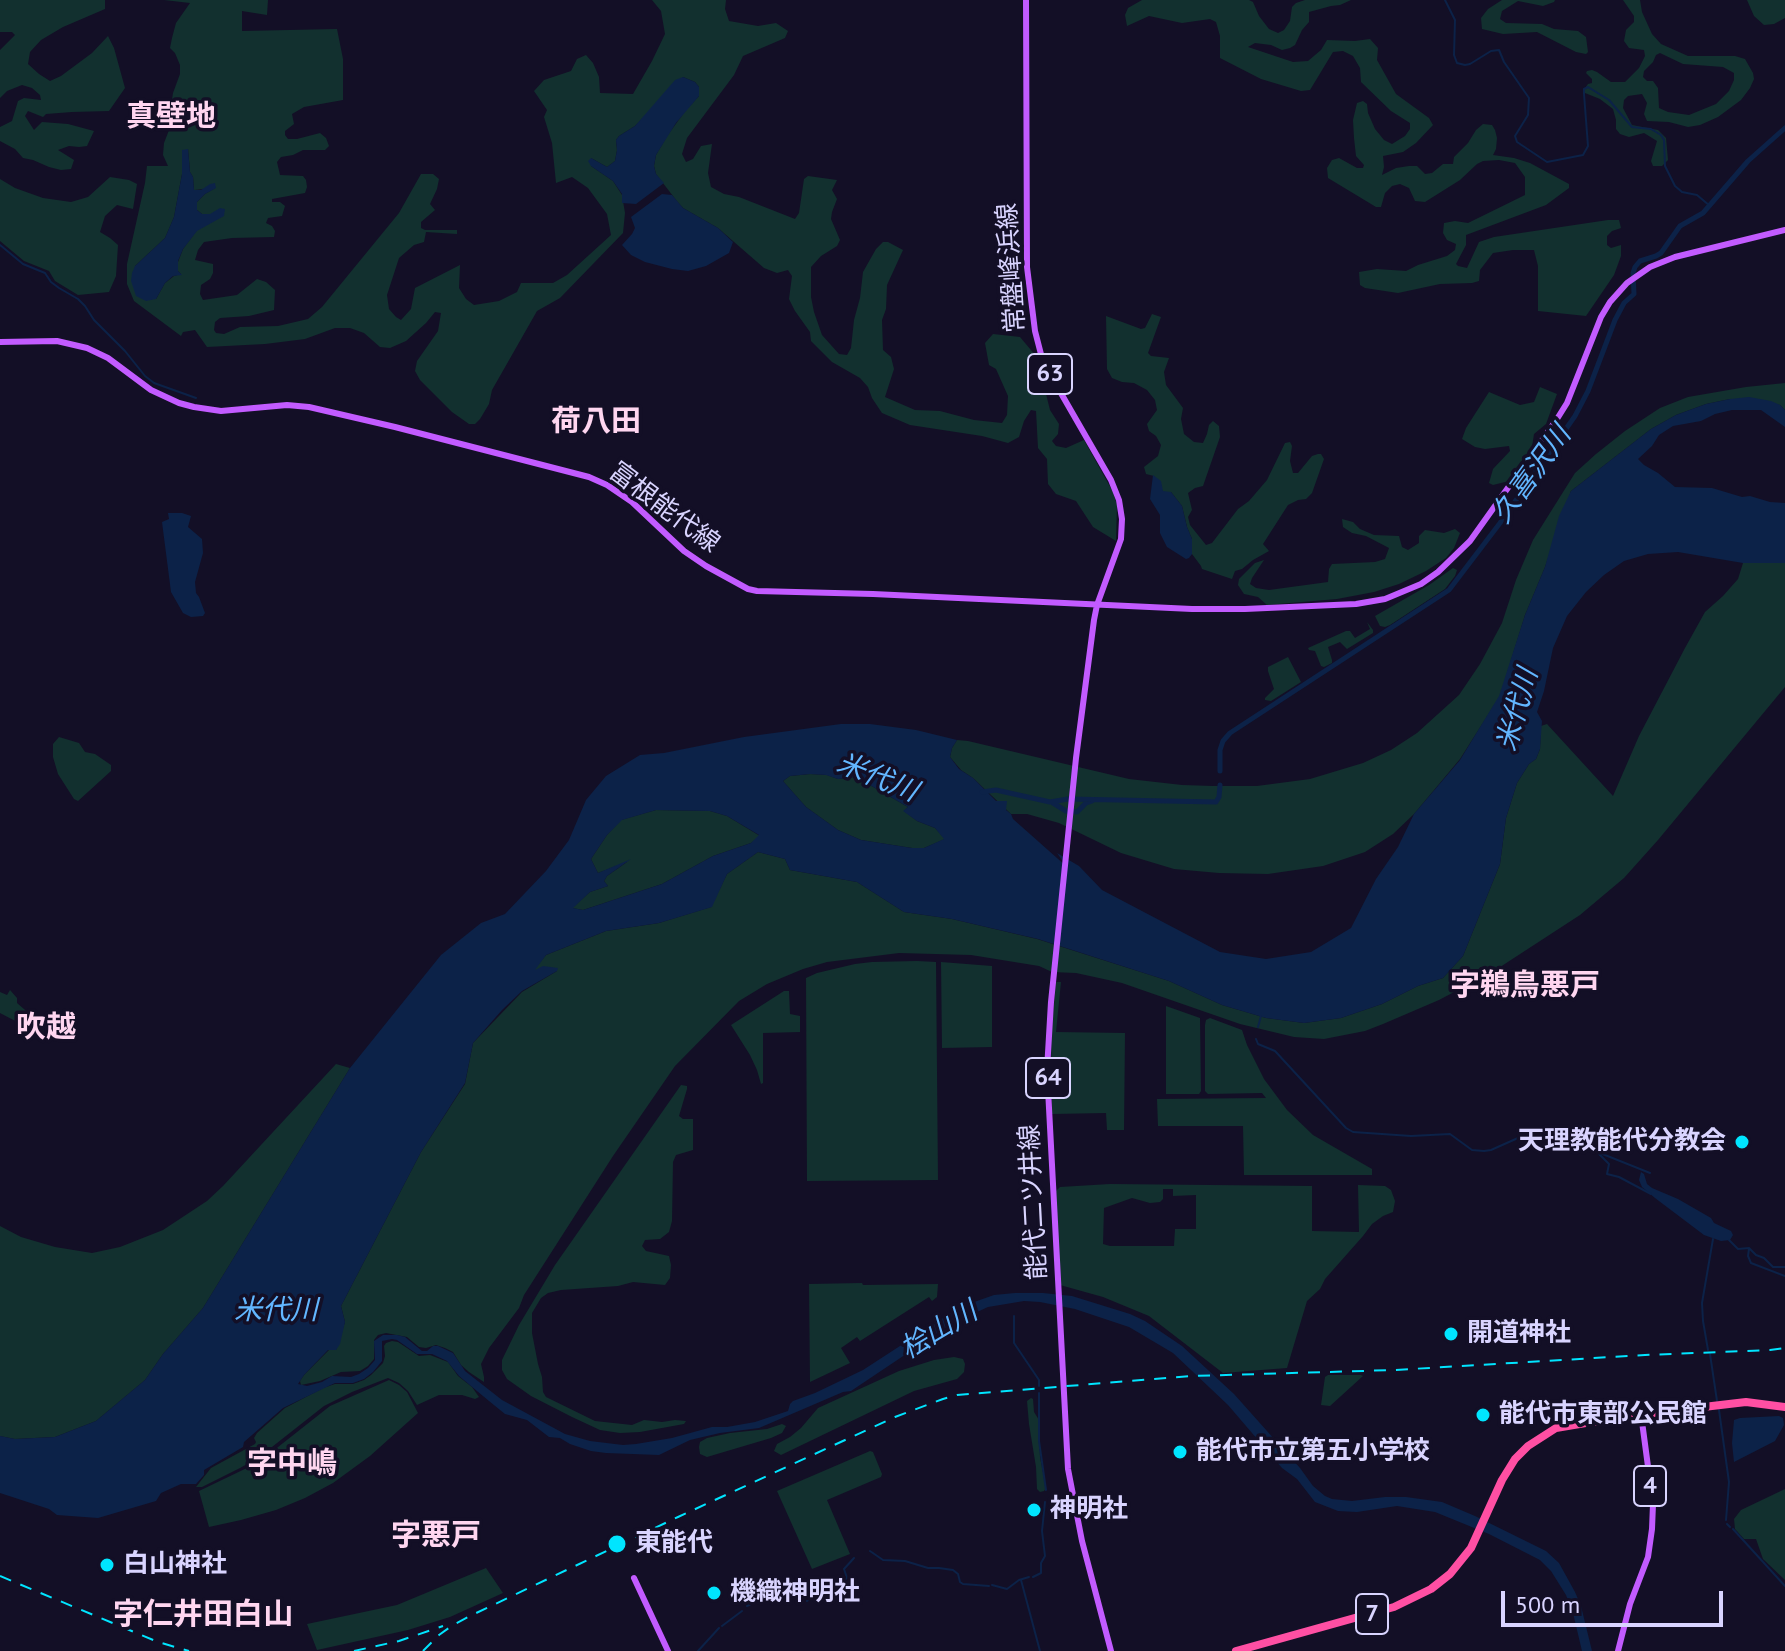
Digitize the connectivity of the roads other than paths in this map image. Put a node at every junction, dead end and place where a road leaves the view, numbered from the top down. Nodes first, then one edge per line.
1 (1026, 0) edge
2 (1785, 230) edge
3 (0, 342) edge
4 (1097, 605) junction
5 (1785, 1407) edge
6 (1641, 1414) junction
7 (634, 1578) dead end
8 (668, 1651) edge
9 (1111, 1651) edge
10 (1236, 1651) edge
11 (1618, 1651) edge

1 - 4 main road, 常盤峰浜線 / 63
2 - 4 main road, 富根能代線
3 - 4 main road, 富根能代線
4 - 9 main road, 能代二ツ井線 / 64
5 - 6 highway, 7
6 - 10 highway, 7
6 - 11 main road, 4
7 - 8 main road

